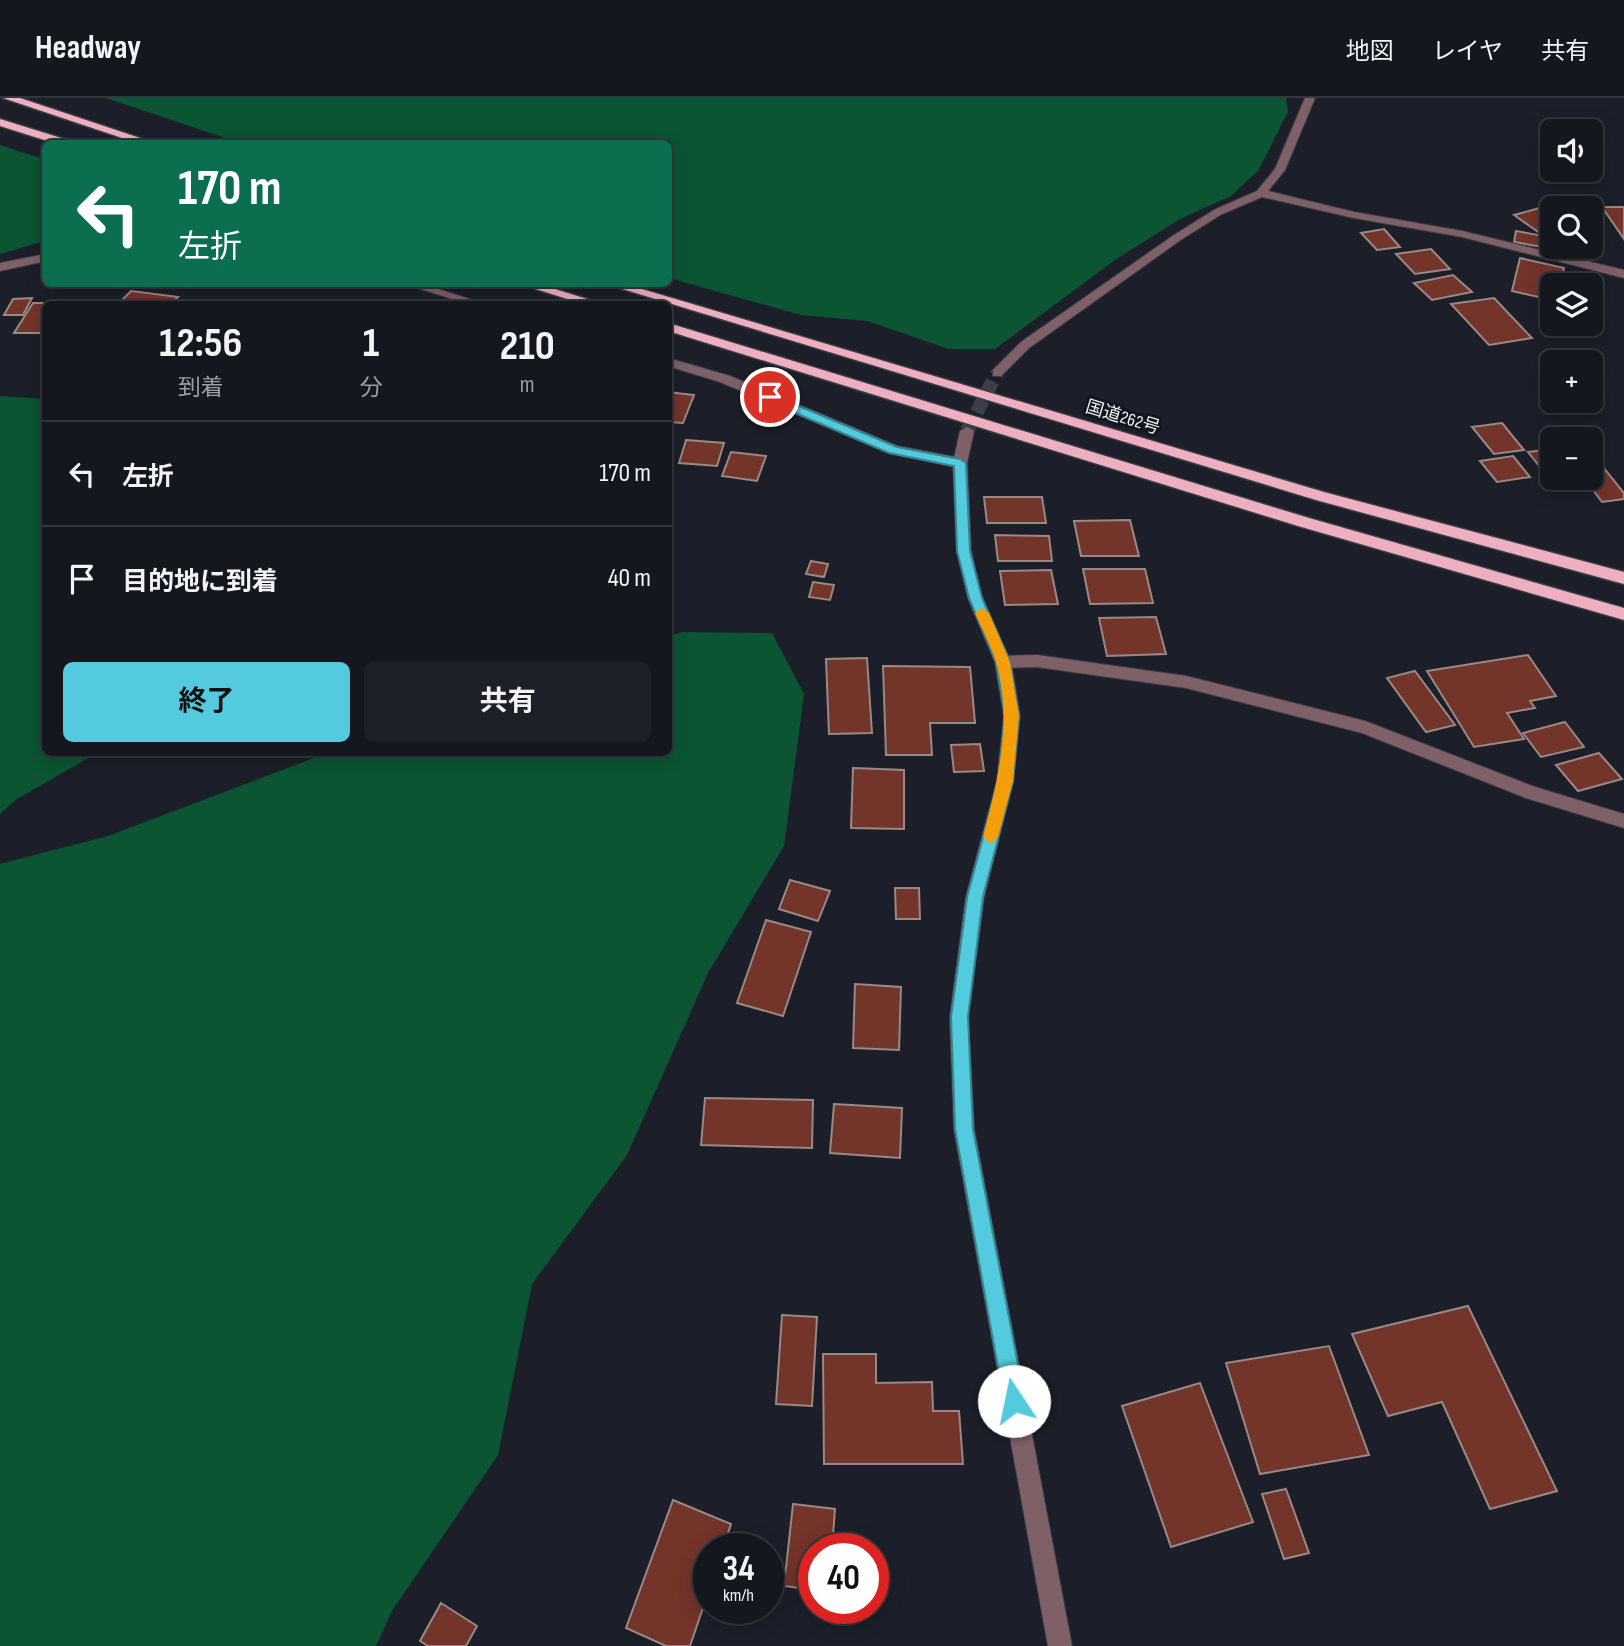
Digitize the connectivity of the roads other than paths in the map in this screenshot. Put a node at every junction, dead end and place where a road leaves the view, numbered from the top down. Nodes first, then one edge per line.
1 (9, 98) edge
2 (1310, 98) edge
3 (0, 122) edge
4 (57, 140) edge
5 (140, 140) edge
6 (1261, 193) junction
7 (42, 258) edge
8 (0, 267) edge
9 (1624, 274) edge
10 (421, 287) edge
11 (537, 287) edge
12 (623, 287) edge
13 (469, 301) edge
14 (586, 301) edge
15 (670, 301) edge
16 (672, 302) edge
17 (672, 328) edge
18 (672, 363) edge
19 (997, 373) tunnel mouth
20 (967, 431) tunnel mouth
21 (960, 463) junction
22 (1624, 578) edge
23 (1624, 614) edge
24 (1003, 662) junction
25 (1624, 821) edge
26 (1060, 1646) edge

1 - 5 highway
2 - 6 street
3 - 4 highway
6 - 9 street
6 - 19 street
7 - 8 street
10 - 13 street
11 - 14 highway
12 - 15 highway, 国道262号
16 - 22 highway, 国道262号
17 - 23 highway
18 - 21 street
20 - 21 street
21 - 24 street
24 - 25 street
24 - 26 street

